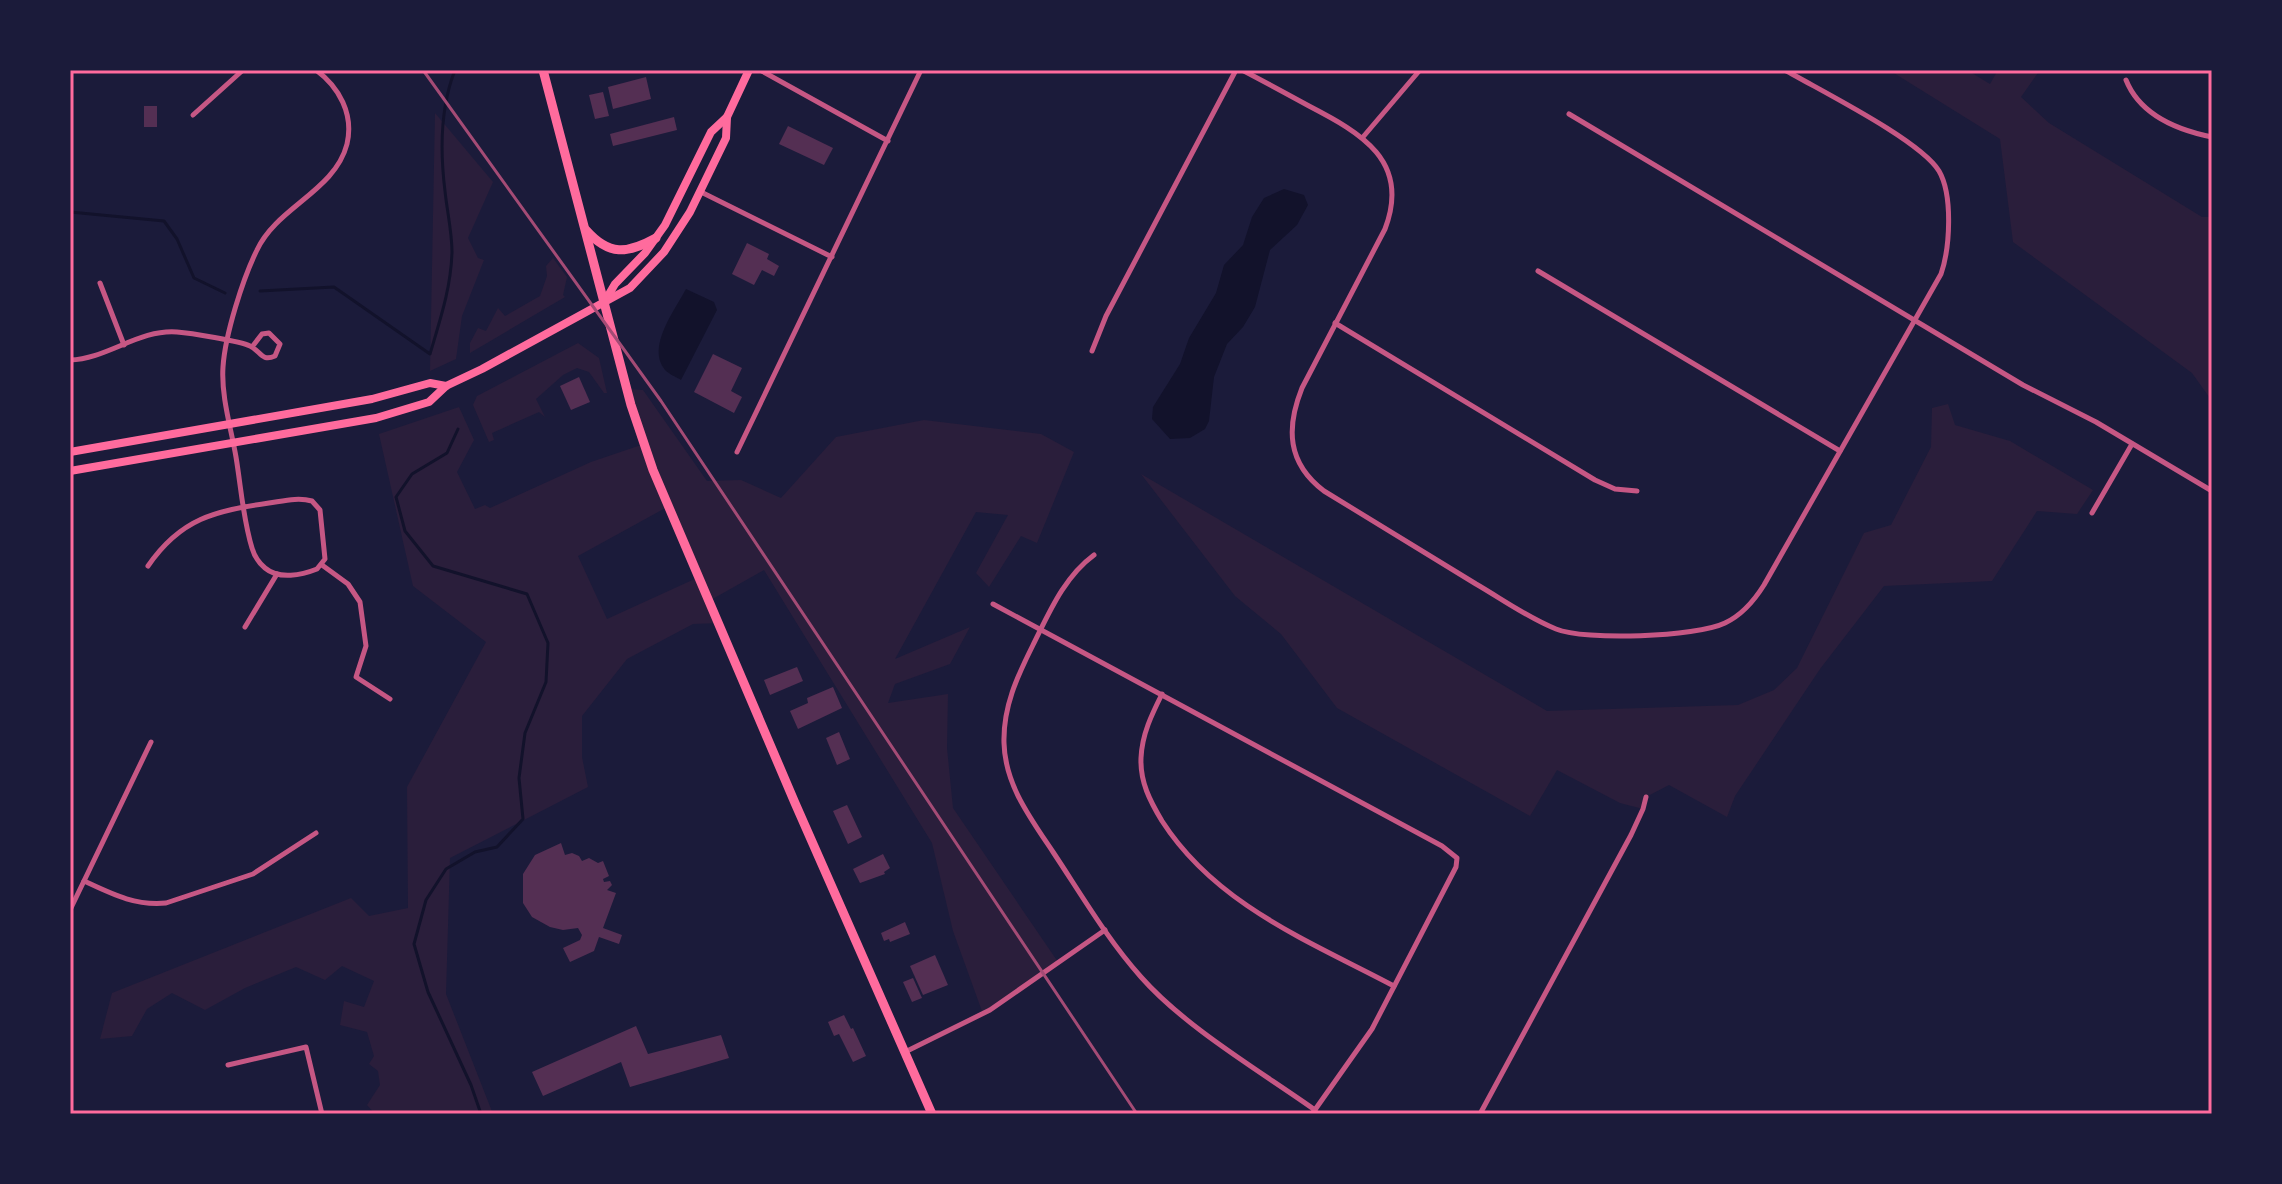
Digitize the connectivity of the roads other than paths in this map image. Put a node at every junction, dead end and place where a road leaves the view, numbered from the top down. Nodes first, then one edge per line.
1 (243, 70) edge
2 (316, 70) edge
3 (543, 70) edge
4 (749, 70) edge
5 (760, 70) edge
6 (921, 70) edge
7 (1239, 70) edge
8 (1420, 70) edge
9 (1785, 70) edge
10 (2126, 80) dead end
11 (1569, 114) dead end
12 (193, 115) dead end
13 (727, 117) junction
14 (1363, 137) junction
15 (2212, 137) edge
16 (888, 141) junction
17 (700, 191) junction
18 (584, 228) junction
19 (656, 238) junction
20 (832, 257) junction
21 (1538, 271) dead end
22 (100, 283) dead end
23 (604, 302) junction
24 (1915, 321) junction
25 (1335, 323) junction
26 (227, 341) junction
27 (124, 345) junction
28 (252, 347) junction
29 (1092, 351) dead end
30 (70, 360) edge
31 (446, 386) junction
32 (231, 424) junction
33 (234, 442) junction
34 (2132, 444) junction
35 (1840, 451) junction
36 (70, 452) edge
37 (737, 452) dead end
38 (70, 471) edge
39 (1637, 491) dead end
40 (2212, 491) edge
41 (245, 508) junction
42 (2092, 513) dead end
43 (1094, 555) dead end
44 (322, 565) junction
45 (148, 566) dead end
46 (277, 574) junction
47 (993, 604) dead end
48 (245, 627) dead end
49 (1041, 629) junction
50 (1162, 694) junction
51 (390, 699) dead end
52 (151, 742) dead end
53 (1646, 797) dead end
54 (316, 833) dead end
55 (84, 881) junction
56 (70, 910) edge
57 (1105, 930) junction
58 (1394, 986) junction
59 (905, 1052) junction
60 (228, 1065) dead end
61 (1314, 1112) edge
62 (322, 1114) edge
63 (932, 1114) edge
64 (1480, 1114) edge

1 - 12 street
2 - 26 street
3 - 18 main road
4 - 13 main road
5 - 16 street
6 - 16 street
7 - 14 street
7 - 29 street
8 - 14 street
9 - 24 street
10 - 15 street
11 - 24 street
13 - 17 main road
13 - 19 main road
14 - 25 street
16 - 20 street
17 - 20 street
17 - 23 main road
18 - 19 main road
18 - 23 main road
19 - 23 main road
20 - 37 street
21 - 35 street
22 - 27 street
23 - 31 main road
23 - 59 main road
24 - 34 street
24 - 35 street
25 - 35 street
25 - 39 street
26 - 27 street
26 - 28 street
26 - 32 street
27 - 30 street
28 - 28 street
31 - 32 main road
31 - 33 main road
32 - 33 street
32 - 36 main road
33 - 38 main road
33 - 41 street
34 - 40 street
34 - 42 street
41 - 44 street
41 - 45 street
41 - 46 street
43 - 49 street
44 - 46 street
44 - 51 street
46 - 48 street
47 - 49 street
49 - 50 street
49 - 57 street
50 - 58 street
50 - 58 street
52 - 55 street
53 - 64 street
54 - 55 street
55 - 56 street
57 - 59 street
57 - 61 street
58 - 61 street
59 - 63 main road
60 - 62 street

